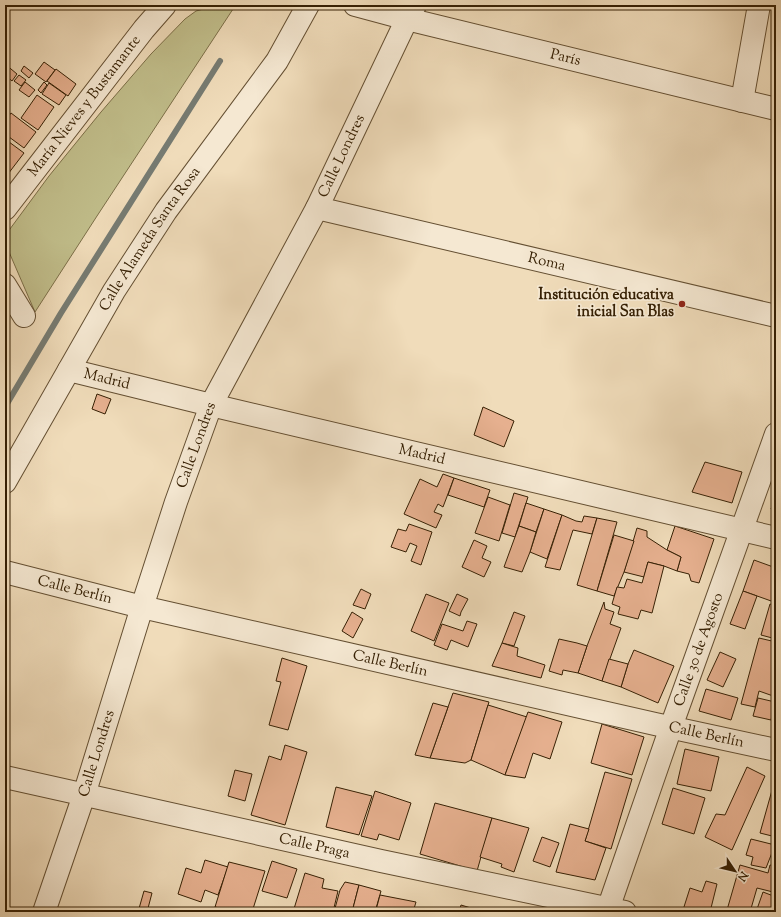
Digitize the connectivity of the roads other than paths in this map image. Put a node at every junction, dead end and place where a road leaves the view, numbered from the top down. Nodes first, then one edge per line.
1 (165, 5) edge
2 (308, 5) edge
3 (355, 5) edge
4 (759, 5) edge
5 (411, 12) edge
6 (742, 101) junction
7 (776, 109) edge
8 (317, 208) junction
9 (5, 209) edge
10 (5, 285) edge
11 (24, 316) dead end
12 (776, 316) edge
13 (68, 370) junction
14 (211, 405) junction
15 (776, 434) edge
16 (5, 482) edge
17 (742, 530) junction
18 (776, 538) edge
19 (5, 572) edge
20 (142, 607) junction
21 (671, 727) junction
22 (776, 750) edge
23 (5, 777) edge
24 (84, 795) junction
25 (614, 911) edge
26 (44, 912) edge

1 - 9 street, María Nieves y Bustamante
2 - 13 street, Calle Alameda Santa Rosa
3 - 5 street, París
4 - 6 street
5 - 6 street, París
5 - 8 street, Calle Londres
6 - 7 street, París
8 - 12 street, Roma
8 - 14 street, Calle Londres
10 - 11 street
13 - 14 street, Madrid
13 - 16 street, Calle Alameda Santa Rosa
14 - 17 street, Madrid
14 - 20 street, Calle Londres
15 - 17 street, Calle 30 de Agosto
17 - 18 street, Madrid
17 - 21 street, Calle 30 de Agosto
19 - 20 street, Calle Berlín
20 - 21 street, Calle Berlín
20 - 24 street, Calle Londres
21 - 22 street, Calle Berlín
21 - 25 street, Calle 30 de Agosto
23 - 24 street, Calle Praga
24 - 25 street, Calle Praga
24 - 26 street, Calle Londres

